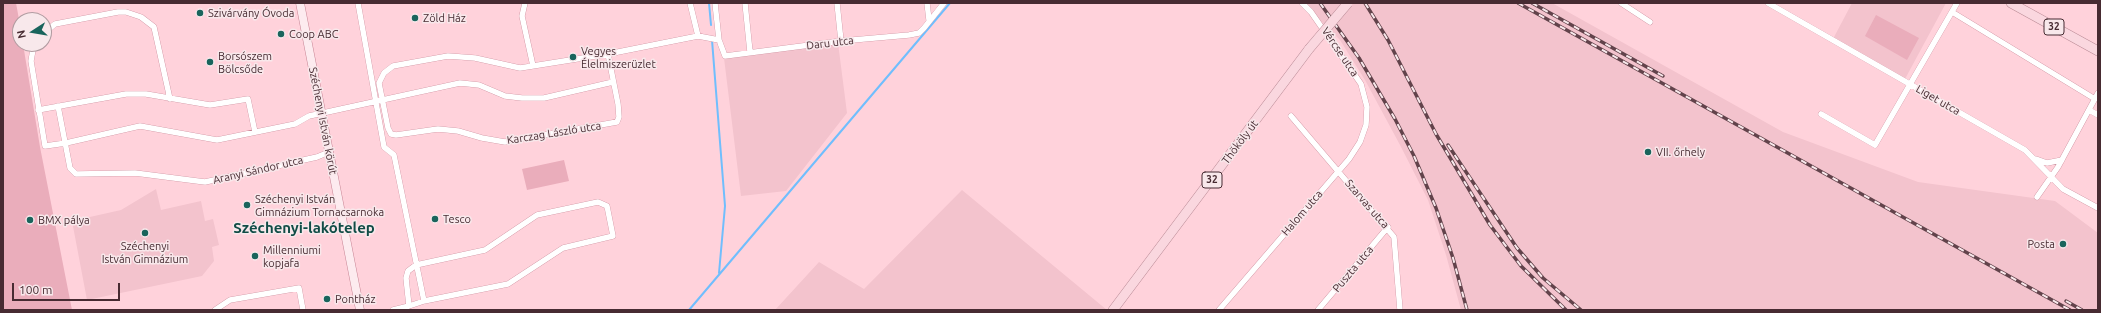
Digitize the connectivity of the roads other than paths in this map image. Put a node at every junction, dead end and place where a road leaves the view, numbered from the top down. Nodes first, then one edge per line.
1 (300, 3) edge
2 (358, 3) edge
3 (525, 3) edge
4 (690, 3) edge
5 (716, 3) edge
6 (744, 3) edge
7 (837, 3) edge
8 (927, 3) edge
9 (944, 3) edge
10 (1302, 3) edge
11 (1348, 3) edge
12 (1621, 3) edge
13 (1768, 3) edge
14 (1957, 3) edge
15 (2011, 3) edge
16 (1952, 12) junction
17 (929, 20) junction
18 (1650, 22) dead end
19 (52, 26) edge
20 (698, 36) junction
21 (719, 40) junction
22 (841, 41) junction
23 (2098, 51) edge
24 (32, 52) edge
25 (750, 52) junction
26 (608, 54) junction
27 (533, 66) junction
28 (613, 82) junction
29 (1910, 85) junction
30 (2098, 93) edge
31 (2095, 98) junction
32 (170, 99) junction
33 (383, 100) junction
34 (376, 101) junction
35 (58, 106) junction
36 (1367, 107) joint
37 (38, 110) junction
38 (2089, 110) junction
39 (321, 114) junction
40 (1821, 114) dead end
41 (2098, 115) edge
42 (1291, 116) dead end
43 (255, 132) junction
44 (66, 143) junction
45 (329, 152) junction
46 (2036, 159) junction
47 (2062, 160) junction
48 (1338, 172) junction
49 (2051, 176) junction
50 (2037, 197) dead end
51 (2098, 208) edge
52 (1388, 228) junction
53 (416, 265) junction
54 (424, 300) junction
55 (409, 306) junction
56 (214, 310) edge
57 (303, 310) edge
58 (360, 310) edge
59 (394, 310) edge
60 (1113, 310) edge
61 (1219, 310) edge
62 (1318, 310) edge
63 (1400, 310) edge

1 - 39 street, Széchenyi István körút
2 - 34 street
3 - 27 street
4 - 20 street
5 - 21 street
6 - 25 street
7 - 22 street
8 - 17 street
9 - 17 street, Daru utca
10 - 36 street, Vércse utca
11 - 60 main road, Thököly út / 32, bridge
12 - 18 street
13 - 29 street, Liget utca
14 - 16 street
15 - 23 main road, 32
16 - 29 street
16 - 31 street
17 - 22 street, Daru utca
19 - 32 street
20 - 21 street
20 - 26 street, Karczag László utca
21 - 25 street, Daru utca
22 - 25 street, Daru utca
24 - 37 street
26 - 27 street, Karczag László utca
26 - 28 street, Karczag László utca
27 - 33 street, Karczag László utca
28 - 33 street
28 - 33 street, Karczag László utca
29 - 40 street
29 - 46 street, Liget utca
30 - 31 street
31 - 38 street
32 - 35 street
32 - 43 street
33 - 34 street
34 - 39 street
34 - 53 street
35 - 37 street
35 - 44 street, Aranyi Sándor utca
36 - 48 street, Halom utca
37 - 44 street
38 - 41 street
38 - 47 street
39 - 43 street
39 - 45 street, Széchenyi István körút
42 - 48 street, Szarvas utca
43 - 44 street
44 - 45 street, Aranyi Sándor utca
45 - 58 street, Széchenyi István körút
46 - 47 street
46 - 49 street, Liget utca
47 - 49 street
48 - 52 street, Szarvas utca
48 - 61 street, Halom utca
49 - 50 street
49 - 51 street, Liget utca
52 - 62 street, Puszta utca
52 - 63 street, Szarvas utca
53 - 54 street
53 - 54 street
53 - 55 street
54 - 55 street
55 - 59 street
56 - 57 street

